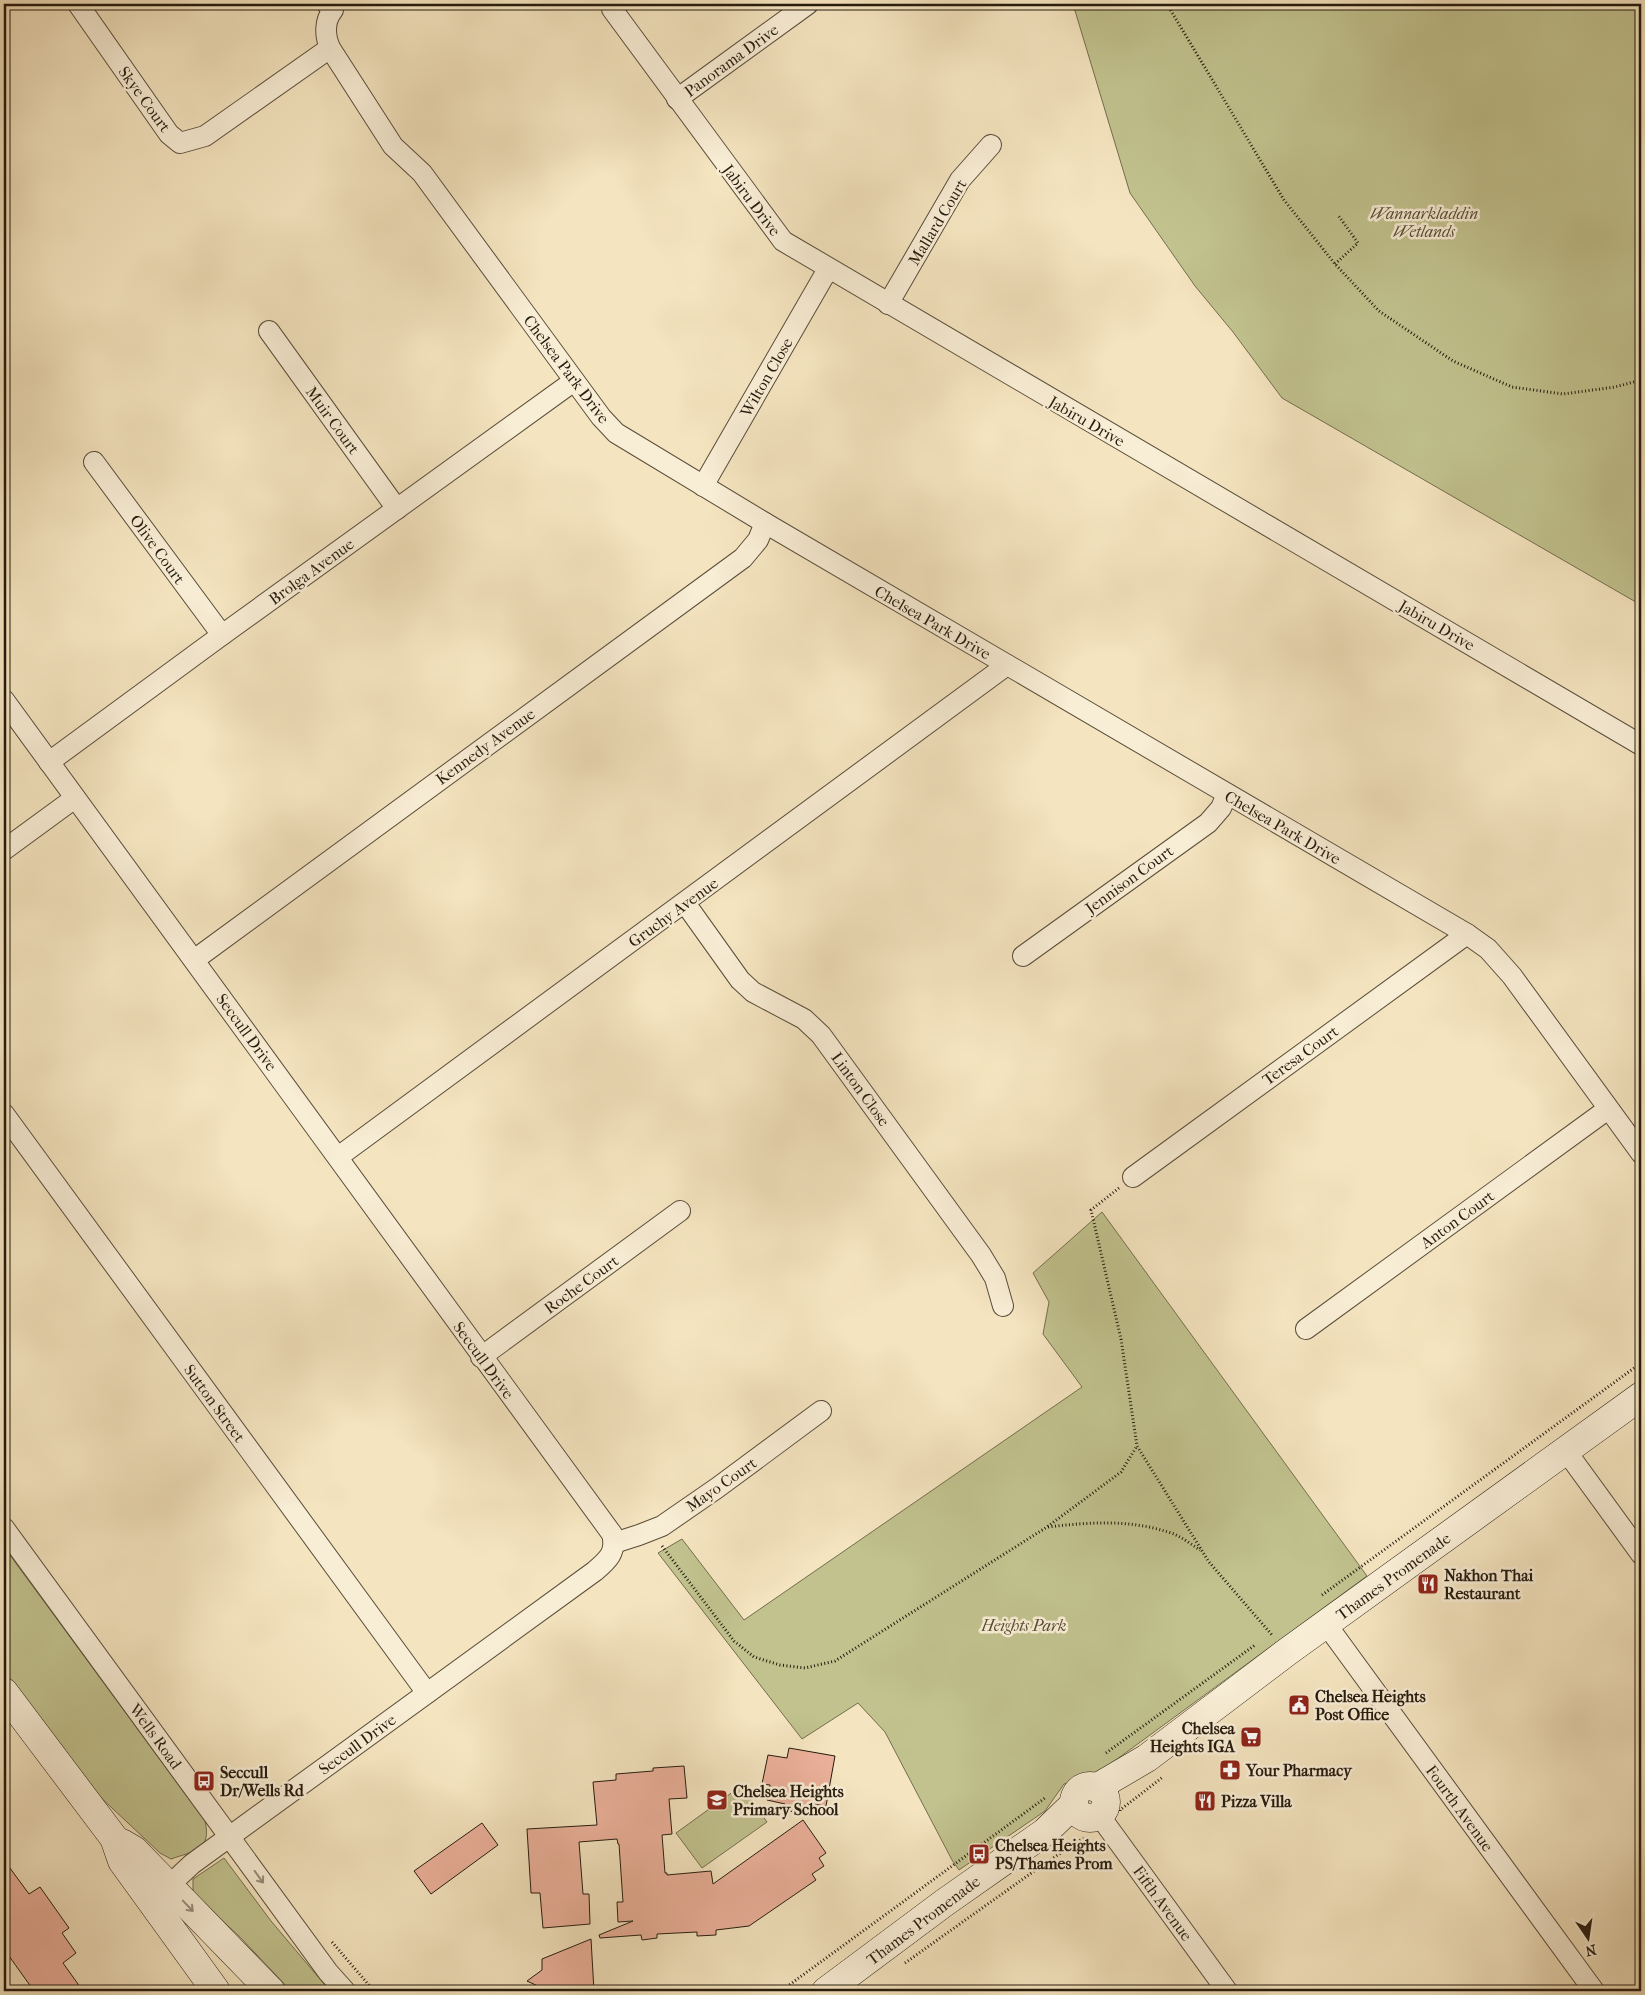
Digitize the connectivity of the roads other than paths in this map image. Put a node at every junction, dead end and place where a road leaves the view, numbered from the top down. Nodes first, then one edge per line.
1 (78, 4) edge
2 (808, 4) edge
3 (335, 6) edge
4 (612, 9) dead end
5 (330, 48) junction
6 (677, 99) junction
7 (991, 145) dead end
8 (828, 269) junction
9 (888, 304) junction
10 (269, 331) dead end
11 (574, 381) junction
12 (94, 462) dead end
13 (703, 486) junction
14 (397, 508) junction
15 (765, 523) junction
16 (222, 635) junction
17 (1007, 665) junction
18 (4, 700) edge
19 (1641, 745) edge
20 (49, 762) junction
21 (1227, 794) junction
22 (75, 798) junction
23 (4, 850) edge
24 (685, 903) junction
25 (1466, 934) junction
26 (1023, 956) dead end
27 (194, 960) junction
28 (1608, 1109) junction
29 (4, 1114) edge
30 (1641, 1154) edge
31 (338, 1156) junction
32 (1133, 1177) road end
33 (680, 1212) dead end
34 (1003, 1306) dead end
35 (1306, 1329) dead end
36 (481, 1357) junction
37 (1641, 1396) edge
38 (821, 1411) dead end
39 (1566, 1451) junction
40 (4, 1528) edge
41 (614, 1543) junction
42 (1641, 1554) edge
43 (1321, 1612) junction
44 (4, 1692) edge
45 (427, 1693) junction
46 (1095, 1809) junction
47 (230, 1838) junction
48 (160, 1894) junction
49 (216, 1991) edge
50 (271, 1991) edge
51 (344, 1991) edge
52 (826, 1991) edge
53 (1228, 1991) edge
54 (1594, 1991) edge

1 - 5 street, Skye Court
2 - 6 street, Panorama Drive
3 - 5 street, Chelsea Park Drive
4 - 6 street, Jabiru Drive
5 - 11 street, Chelsea Park Drive
6 - 8 street, Jabiru Drive
7 - 9 street, Mallard Court
8 - 9 street, Jabiru Drive
8 - 13 street, Wilton Close
9 - 19 street, Jabiru Drive
10 - 14 street, Muir Court
11 - 13 street, Chelsea Park Drive
11 - 14 street, Brolga Avenue
12 - 16 street, Olive Court
13 - 15 street, Chelsea Park Drive
14 - 16 street, Brolga Avenue
15 - 17 street, Chelsea Park Drive
15 - 27 street, Kennedy Avenue
16 - 20 street, Brolga Avenue
17 - 21 street, Chelsea Park Drive
17 - 24 street, Gruchy Avenue
18 - 20 street, Seccull Drive
20 - 22 street, Seccull Drive
21 - 25 street, Chelsea Park Drive
21 - 26 street, Jennison Court
22 - 23 street
22 - 27 street, Seccull Drive
24 - 31 street, Gruchy Avenue
24 - 34 street, Linton Close
25 - 28 street, Chelsea Park Drive
25 - 32 street, Teresa Court
27 - 31 street, Seccull Drive
28 - 30 street, Chelsea Park Drive
28 - 35 street, Anton Court
29 - 45 street, Sutton Street
31 - 36 street, Seccull Drive
33 - 36 street, Roche Court
36 - 41 street, Seccull Drive
37 - 39 main road, Thames Promenade
38 - 41 street, Mayo Court
39 - 42 street
39 - 43 main road, Thames Promenade
40 - 47 street, Wells Road
41 - 45 street, Seccull Drive
43 - 46 main road, Thames Promenade
43 - 54 street, Fourth Avenue
44 - 48 main road
45 - 47 street, Seccull Drive
46 - 52 main road, Thames Promenade
46 - 53 street, Fifth Avenue
47 - 48 street, Seccull Drive
47 -> 51 street, Wells Road
48 - 49 main road
48 -> 50 main road

